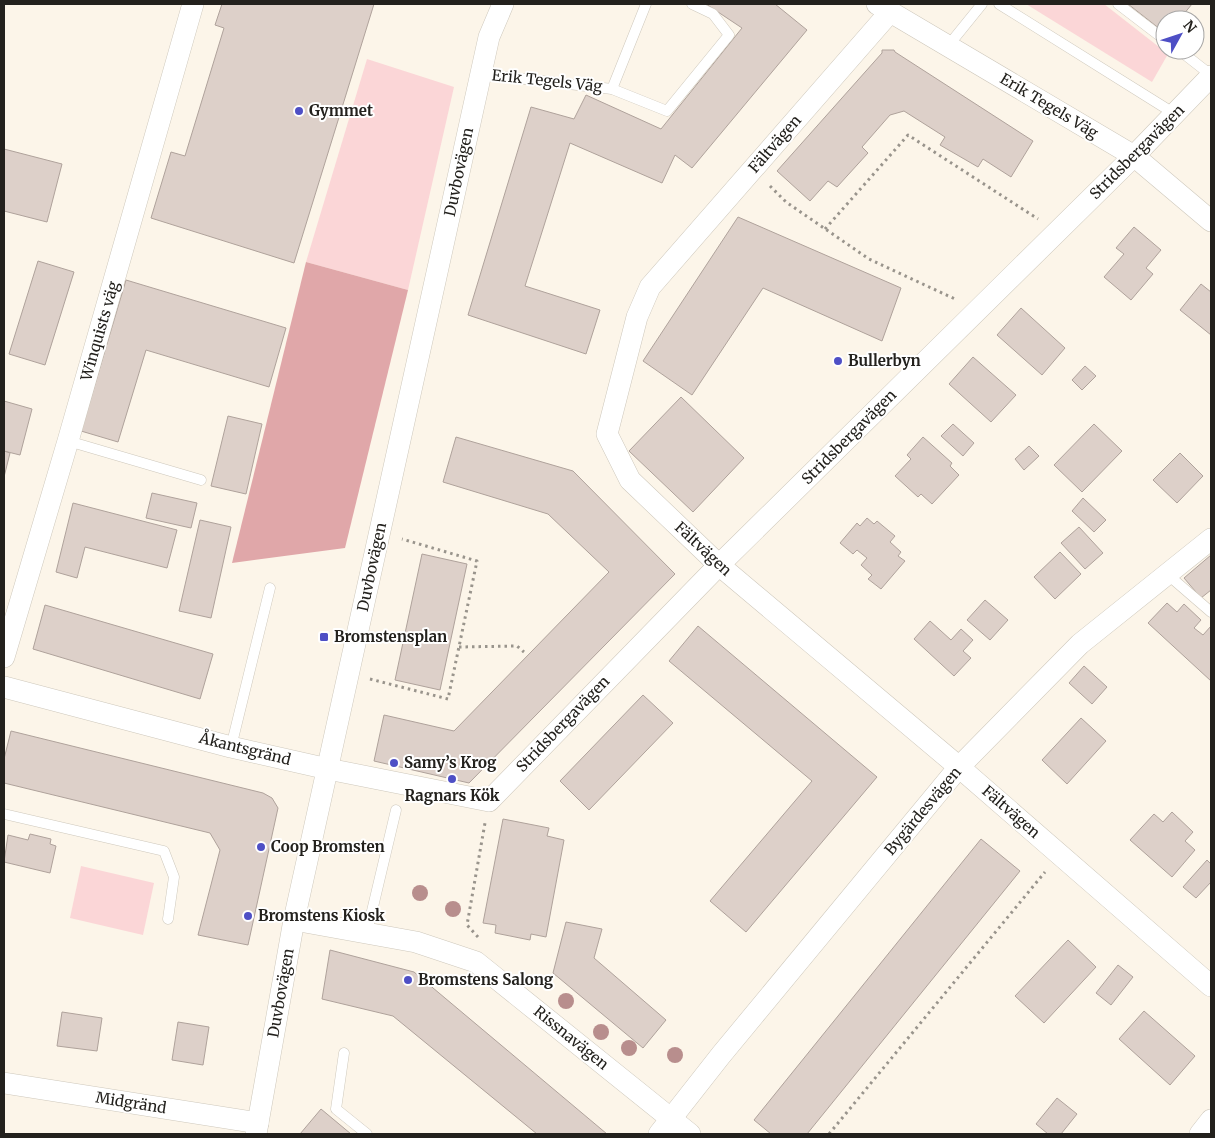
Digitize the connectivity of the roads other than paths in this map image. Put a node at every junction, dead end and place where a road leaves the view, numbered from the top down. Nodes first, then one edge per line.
1 (193, 4) edge
2 (503, 4) edge
3 (646, 4) edge
4 (692, 4) edge
5 (982, 4) edge
6 (1000, 4) edge
7 (1118, 4) edge
8 (883, 8) edge
9 (1155, 32) edge
10 (948, 46) junction
11 (1191, 60) edge
12 (481, 74) junction
13 (1211, 76) edge
14 (612, 89) junction
15 (1175, 114) junction
16 (1134, 156) junction
17 (1211, 221) edge
18 (68, 441) junction
19 (201, 480) dead end
20 (1211, 538) edge
21 (719, 565) junction
22 (1167, 574) junction
23 (270, 588) dead end
24 (1211, 612) edge
25 (4, 657) edge
26 (4, 687) edge
27 (231, 746) junction
28 (959, 767) junction
29 (328, 769) junction
30 (489, 801) joint
31 (396, 810) dead end
32 (4, 814) edge
33 (168, 919) dead end
34 (294, 920) junction
35 (367, 932) junction
36 (1211, 986) edge
37 (344, 1053) dead end
38 (4, 1083) edge
39 (1211, 1120) edge
40 (665, 1126) edge
41 (257, 1129) edge
42 (367, 1134) edge
43 (690, 1134) edge
44 (1200, 1134) edge

1 - 18 street, Winquists väg
2 - 12 street, Duvbovägen
3 - 14 lane, Erik Tegels Väg
4 - 14 lane, Erik Tegels Väg
5 - 10 lane
6 - 15 lane
7 - 9 lane
8 - 10 street, Erik Tegels Väg
8 - 21 street, Fältvägen
10 - 16 street, Erik Tegels Väg
11 - 13 lane
12 - 14 lane, Erik Tegels Väg
12 - 29 street, Duvbovägen
13 - 15 street, Stridsbergavägen
15 - 16 street, Stridsbergavägen
16 - 17 street, Erik Tegels Väg
16 - 21 street, Stridsbergavägen
18 - 19 lane
18 - 25 street, Winquists väg
20 - 22 street, Bygärdesvägen
21 - 28 street, Fältvägen
21 - 30 street, Stridsbergavägen
22 - 24 lane
22 - 28 street, Bygärdesvägen
23 - 27 lane
26 - 27 street, Åkantsgränd
27 - 29 street, Åkantsgränd
28 - 36 street, Fältvägen
28 - 40 street, Bygärdesvägen
29 - 30 street, Åkantsgränd
29 - 34 street, Duvbovägen
31 - 35 lane
32 - 33 lane
34 - 35 street, Rissnavägen
34 - 41 street, Duvbovägen
35 - 40 street, Rissnavägen
37 - 42 lane
38 - 41 street, Midgränd
39 - 44 street
40 - 43 street, Rissnavägen

